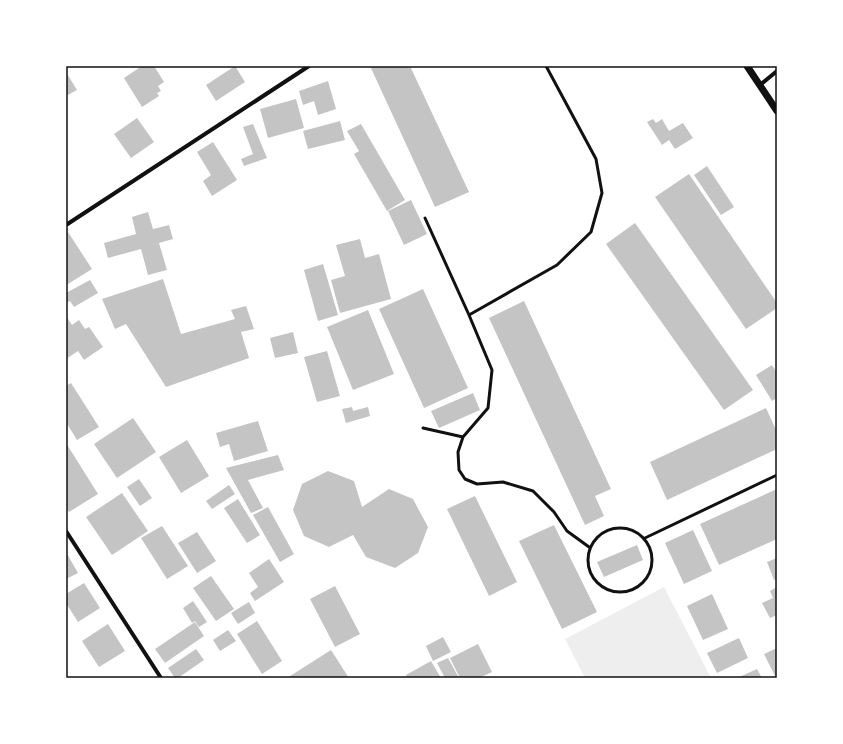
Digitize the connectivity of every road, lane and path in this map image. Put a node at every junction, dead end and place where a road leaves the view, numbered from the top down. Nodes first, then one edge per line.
1 (309, 66) edge
2 (546, 66) edge
3 (747, 66) edge
4 (777, 71) edge
5 (760, 85) junction
6 (777, 111) edge
7 (425, 218) dead end
8 (66, 225) edge
9 (469, 316) junction
10 (423, 428) dead end
11 (463, 436) junction
12 (777, 475) edge
13 (66, 531) edge
14 (645, 538) junction
15 (589, 547) junction
16 (161, 678) edge

1 - 8 street
2 - 9 lane
3 - 5 street
4 - 5 street
5 - 6 street
7 - 9 lane
9 - 11 lane
10 - 11 lane
11 - 15 lane
12 - 14 lane
13 - 16 street
14 - 15 lane
14 - 15 lane

